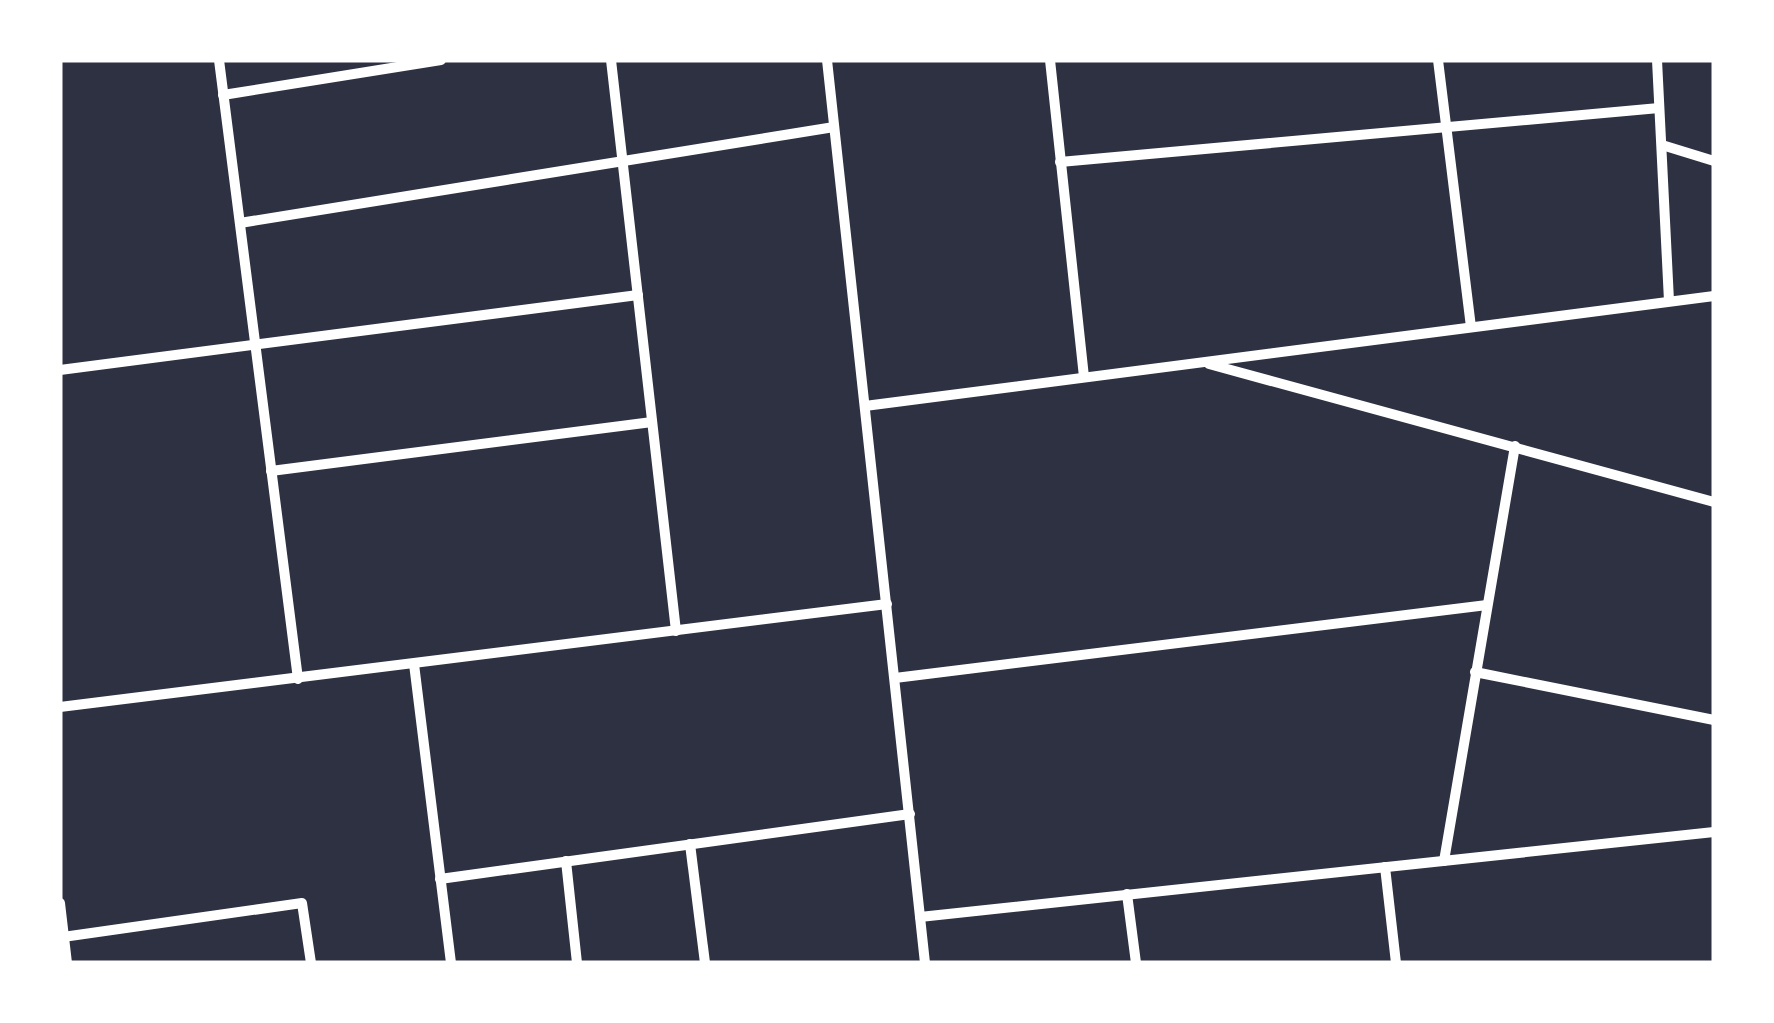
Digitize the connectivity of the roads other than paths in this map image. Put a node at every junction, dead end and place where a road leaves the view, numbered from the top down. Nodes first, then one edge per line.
1 (219, 60) edge
2 (442, 60) edge
3 (611, 60) edge
4 (828, 60) edge
5 (1050, 60) edge
6 (1438, 60) edge
7 (1657, 60) edge
8 (223, 95) junction
9 (1659, 108) junction
10 (834, 127) junction
11 (1446, 127) junction
12 (1662, 145) junction
13 (622, 161) junction
14 (1714, 161) edge
15 (1060, 162) junction
16 (240, 224) junction
17 (638, 296) junction
18 (1714, 296) edge
19 (1669, 301) junction
20 (1472, 326) junction
21 (255, 346) junction
22 (1202, 362) junction
23 (60, 370) edge
24 (1084, 377) junction
25 (865, 406) junction
26 (652, 422) junction
27 (1515, 446) junction
28 (271, 471) junction
29 (1714, 502) edge
30 (887, 604) junction
31 (1487, 604) junction
32 (676, 631) junction
33 (414, 664) junction
34 (1476, 672) junction
35 (895, 678) junction
36 (298, 679) junction
37 (60, 707) edge
38 (1714, 720) edge
39 (910, 814) junction
40 (1714, 832) edge
41 (690, 844) junction
42 (566, 861) junction
43 (1444, 861) junction
44 (1385, 867) junction
45 (440, 879) junction
46 (1128, 894) junction
47 (60, 903) edge
48 (920, 916) junction
49 (63, 937) junction
50 (67, 963) edge
51 (312, 963) edge
52 (451, 963) edge
53 (577, 963) edge
54 (705, 963) edge
55 (925, 963) edge
56 (1136, 963) edge
57 (1396, 963) edge

1 - 8 street
2 - 8 street
3 - 13 street
4 - 10 street
5 - 15 street
6 - 11 street
7 - 9 street
8 - 16 street
9 - 11 street
9 - 12 street
10 - 13 street
10 - 25 street
11 - 15 street
11 - 20 street
12 - 14 street
12 - 19 street
13 - 16 street
13 - 17 street
15 - 24 street
16 - 21 street
17 - 21 street
17 - 26 street
18 - 19 street
19 - 20 street
20 - 22 street
21 - 23 street
21 - 28 street
22 - 24 street
22 - 27 street
24 - 25 street
25 - 30 street
26 - 28 street
26 - 32 street
27 - 29 street
27 - 31 street
28 - 36 street
30 - 32 street
30 - 35 street
31 - 34 street
31 - 35 street
32 - 33 street
33 - 36 street
33 - 45 street
34 - 38 street
34 - 43 street
35 - 39 street
36 - 37 street
39 - 41 street
39 - 48 street
40 - 43 street
41 - 42 street
41 - 54 street
42 - 45 street
42 - 53 street
43 - 44 street
44 - 46 street
44 - 57 street
45 - 52 street
46 - 48 street
46 - 56 street
47 - 49 street
48 - 55 street
49 - 50 street
49 - 51 street

